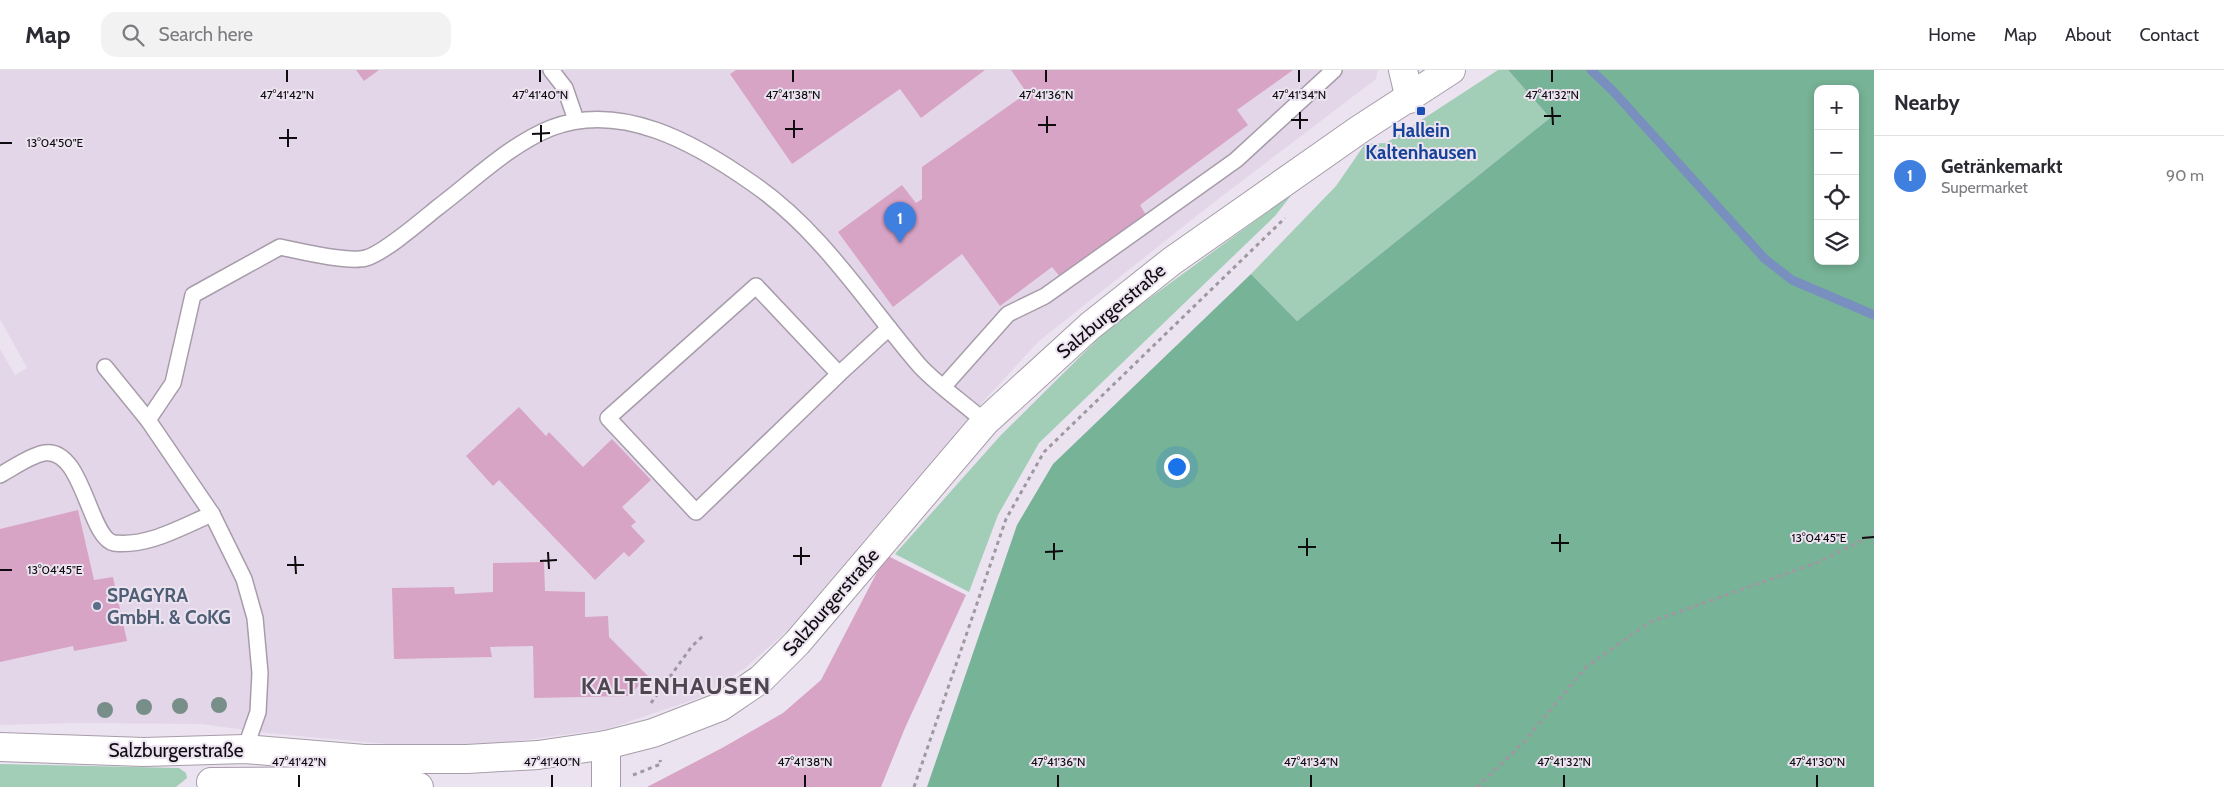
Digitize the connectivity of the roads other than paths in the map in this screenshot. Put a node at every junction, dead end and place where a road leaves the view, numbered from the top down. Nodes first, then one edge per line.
1 (551, 70) edge
2 (1334, 70) edge
3 (1403, 70) edge
4 (1450, 70) edge
5 (1410, 99) junction
6 (576, 120) junction
7 (889, 328) junction
8 (105, 367) dead end
9 (839, 374) junction
10 (944, 386) junction
11 (148, 420) junction
12 (985, 422) junction
13 (0, 476) edge
14 (212, 514) junction
15 (606, 745) junction
16 (0, 747) edge
17 (244, 749) junction
18 (206, 785) edge
19 (419, 787) edge
20 (606, 787) edge

1 - 6 lane
2 - 10 lane
3 - 5 main road
4 - 5 main road, Salzburgerstraße
5 - 12 main road, Salzburgerstraße
6 - 7 lane
6 - 11 lane
7 - 9 lane
7 - 10 lane
8 - 11 lane
9 - 9 lane
10 - 12 lane
11 - 14 lane
12 - 15 main road, Salzburgerstraße
13 - 14 lane
14 - 17 lane
15 - 17 main road, Salzburgerstraße
15 - 20 main road
16 - 17 main road, Salzburgerstraße
17 - 18 main road
18 - 19 main road

